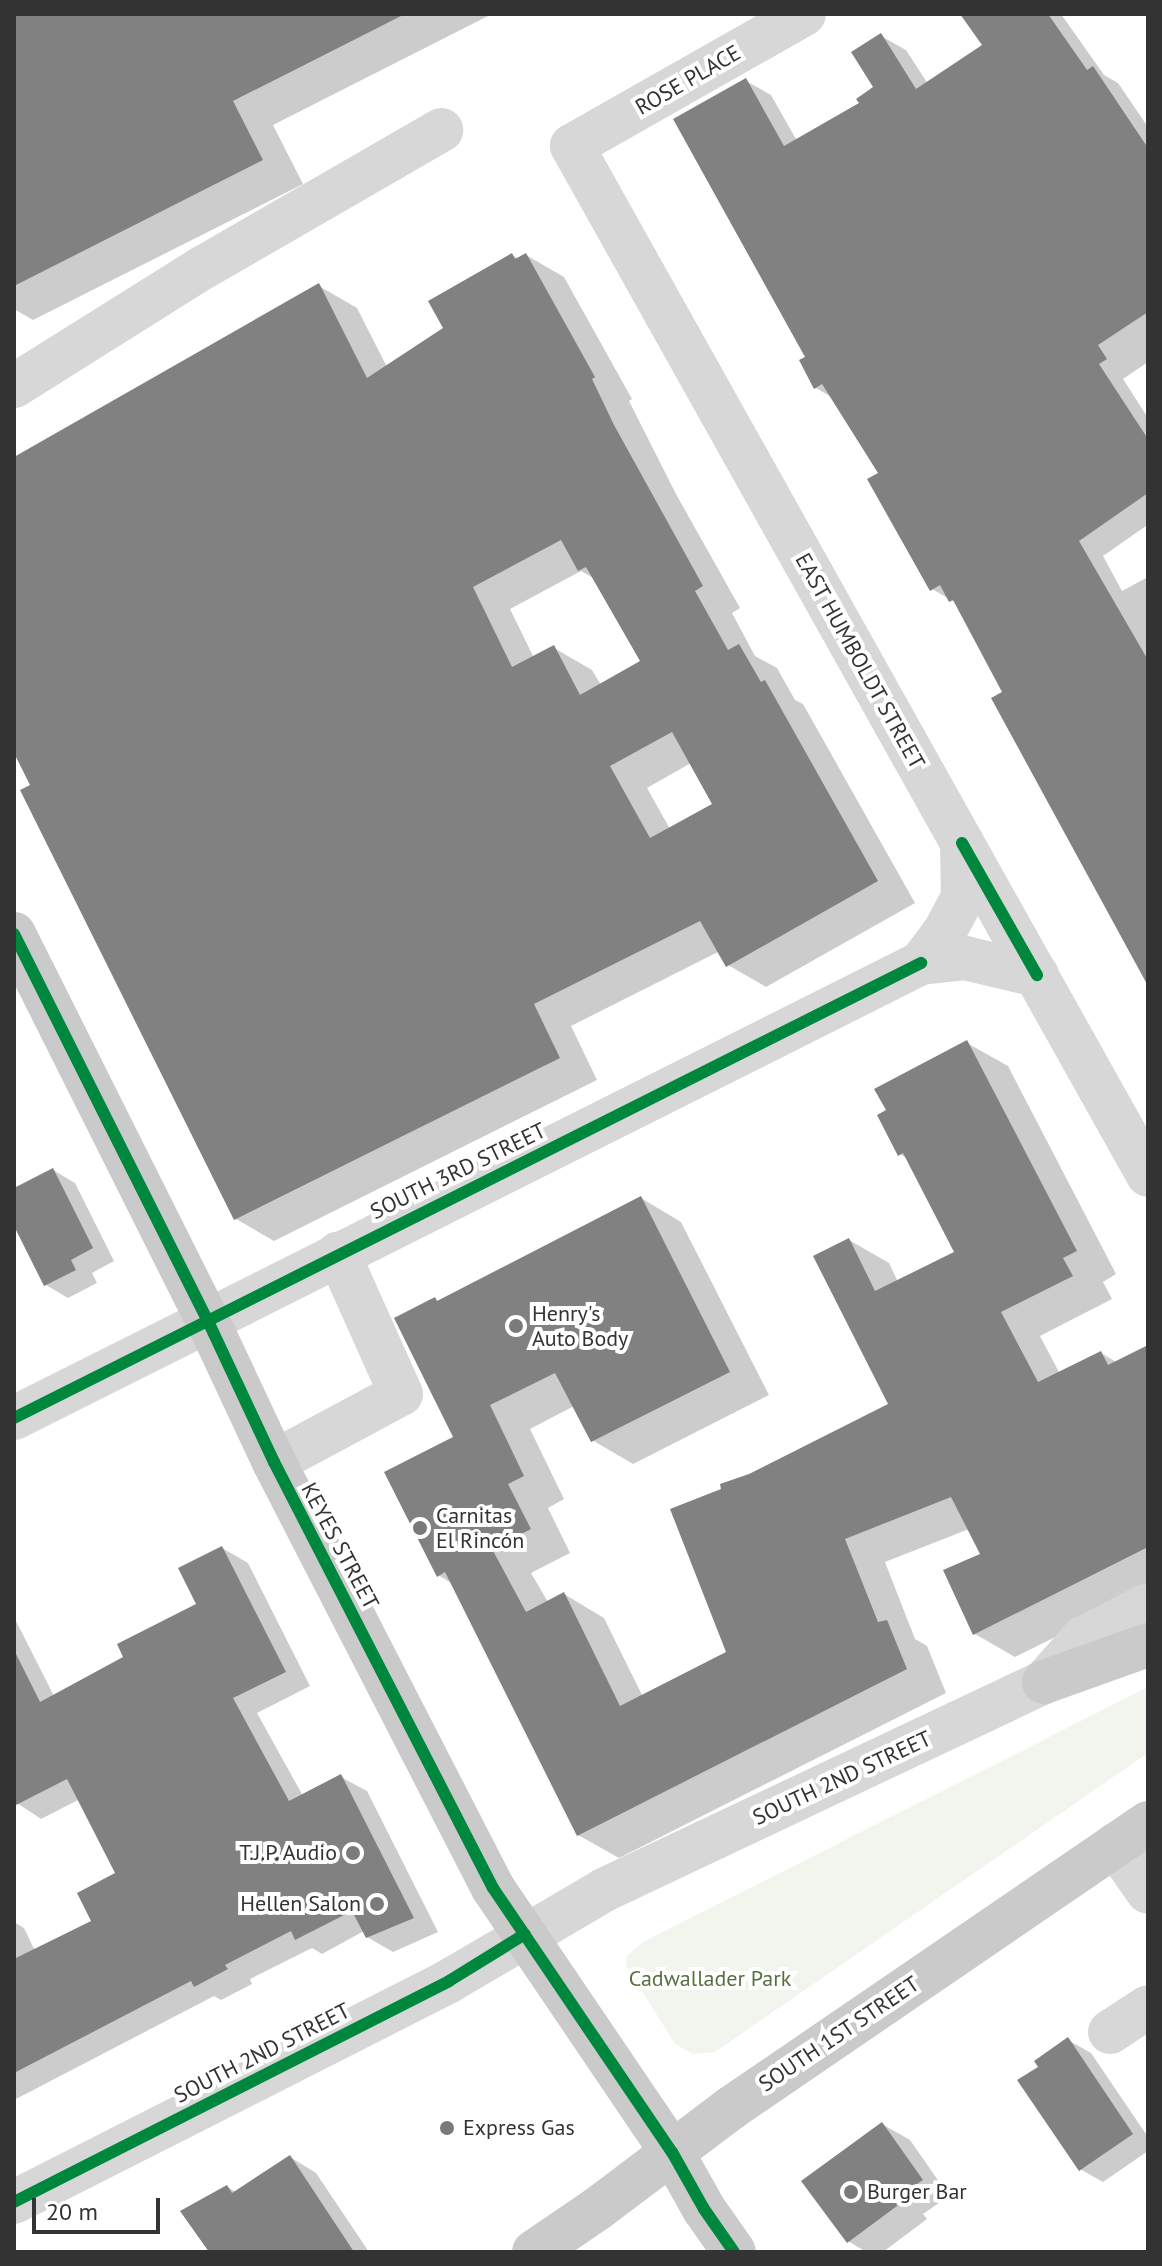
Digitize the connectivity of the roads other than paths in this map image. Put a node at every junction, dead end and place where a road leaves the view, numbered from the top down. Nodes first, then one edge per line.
1 (804, 14) edge
2 (441, 130) dead end
3 (572, 146) joint
4 (14, 386) edge
5 (962, 843) junction
6 (14, 934) edge
7 (921, 963) junction
8 (1037, 975) junction
9 (1148, 1175) edge
10 (338, 1253) junction
11 (207, 1319) junction
12 (14, 1418) edge
13 (274, 1462) junction
14 (1148, 1605) edge
15 (1148, 1645) edge
16 (1044, 1682) junction
17 (1132, 1834) edge
18 (1148, 1892) edge
19 (525, 1934) junction
20 (1148, 2007) edge
21 (1110, 2032) dead end
22 (672, 2152) junction
23 (14, 2202) edge
24 (534, 2252) edge
25 (734, 2252) edge

1 - 3 street, ROSE PLACE
2 - 4 street
3 - 5 street, EAST HUMBOLDT STREET
5 - 7 street
5 - 8 street, EAST HUMBOLDT STREET
6 - 11 main road, KEYES STREET
7 - 8 street
7 - 10 street, SOUTH 3RD STREET
8 - 9 street, EAST HUMBOLDT STREET
10 - 11 street, SOUTH 3RD STREET
10 - 13 street
11 - 12 street, SOUTH 3RD STREET
11 - 13 main road, KEYES STREET
13 - 19 main road, KEYES STREET
14 - 16 street, SOUTH 2ND STREET
15 - 16 main road
16 - 19 street, SOUTH 2ND STREET
17 - 18 street
17 - 22 main road, SOUTH 1ST STREET
19 - 22 main road, KEYES STREET
19 - 23 street, SOUTH 2ND STREET
20 - 21 street
22 - 24 main road, SOUTH 1ST STREET
22 - 25 main road, KEYES STREET

